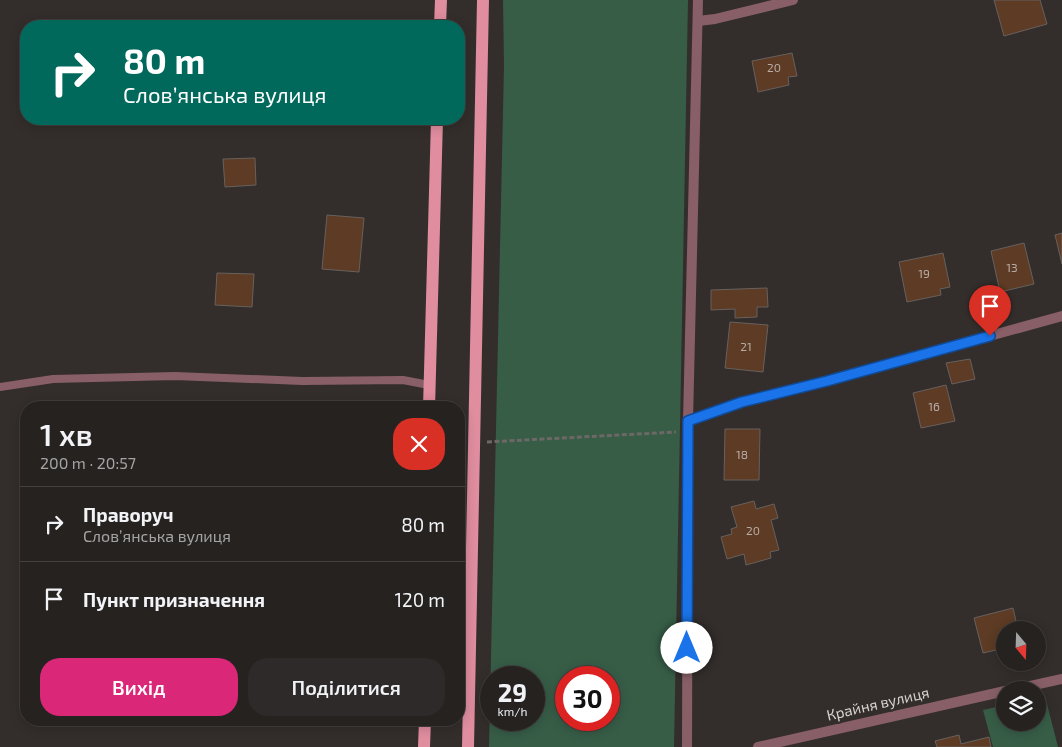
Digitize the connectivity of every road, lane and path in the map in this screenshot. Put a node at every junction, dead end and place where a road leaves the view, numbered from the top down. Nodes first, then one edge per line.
1 (441, 0) edge
2 (483, 0) edge
3 (698, 0) edge
4 (793, 0) edge
5 (440, 20) edge
6 (698, 21) junction
7 (437, 125) edge
8 (1062, 316) edge
9 (429, 385) junction
10 (0, 388) edge
11 (429, 401) edge
12 (688, 426) junction
13 (474, 442) junction
14 (1062, 679) edge
15 (1046, 683) edge
16 (996, 694) edge
17 (425, 726) edge
18 (424, 747) edge
19 (468, 747) edge
20 (687, 747) edge
21 (758, 747) edge

1 - 5 main road
2 - 13 main road
3 - 6 street
4 - 6 street
6 - 12 street
7 - 9 main road
8 - 12 street
9 - 10 lane
9 - 11 main road
12 - 13 path
12 - 20 street
13 - 19 main road
14 - 15 street
16 - 21 street, Крайня вулиця
17 - 18 main road

